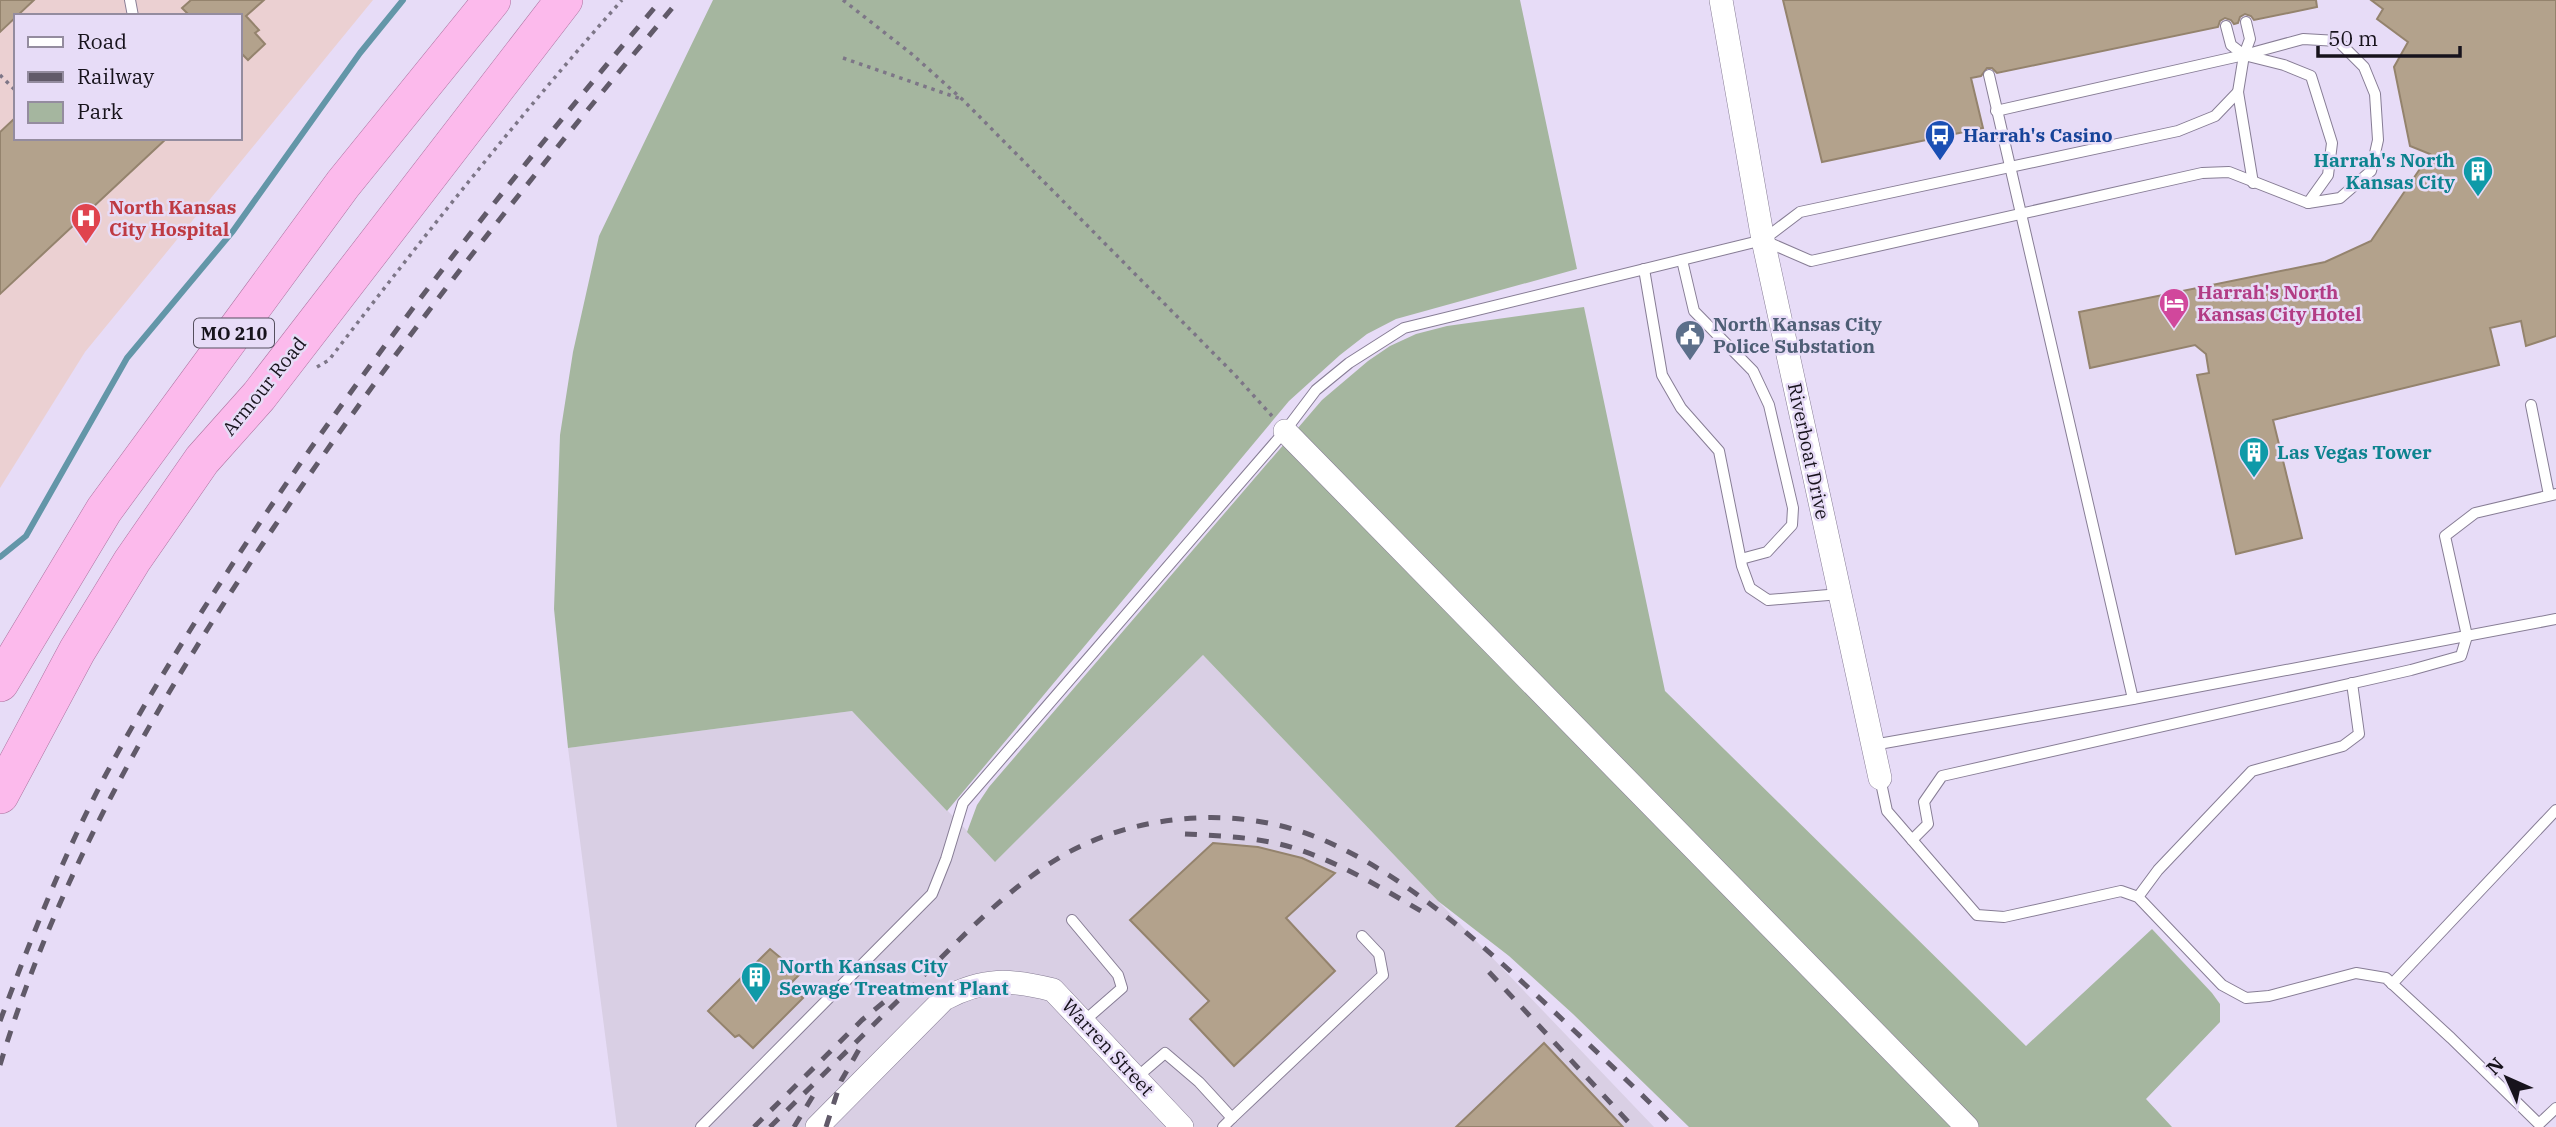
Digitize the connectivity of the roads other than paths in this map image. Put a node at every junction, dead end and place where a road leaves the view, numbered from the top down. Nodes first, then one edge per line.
1 (492, 0) edge
2 (564, 0) edge
3 (1721, 0) edge
4 (2246, 22) dead end
5 (2226, 26) dead end
6 (2244, 55) junction
7 (1989, 75) dead end
8 (2238, 92) junction
9 (1996, 111) junction
10 (2010, 166) junction
11 (2252, 183) junction
12 (2308, 203) junction
13 (2021, 214) junction
14 (1763, 240) junction
15 (1682, 260) junction
16 (1644, 269) junction
17 (2531, 405) dead end
18 (1285, 431) junction
19 (2553, 494) edge
20 (1741, 559) junction
21 (1840, 594) junction
22 (2556, 619) edge
23 (2467, 636) junction
24 (0, 683) edge
25 (2352, 683) junction
26 (2133, 699) junction
27 (1873, 745) junction
28 (1880, 778) joint
29 (0, 795) edge
30 (2556, 810) edge
31 (1912, 840) junction
32 (2138, 897) junction
33 (1072, 920) dead end
34 (1362, 936) dead end
35 (2392, 984) junction
36 (1083, 1021) junction
37 (1136, 1078) junction
38 (2556, 1108) edge
39 (1233, 1118) junction
40 (701, 1127) edge
41 (817, 1127) edge
42 (1182, 1127) edge
43 (1223, 1127) edge
44 (1967, 1127) edge

1 - 24 highway, MO 210
2 - 29 highway, Armour Road / MO 210
3 - 14 street, Riverboat Drive
4 - 6 lane
5 - 6 lane
6 - 8 lane
6 - 9 lane
6 - 12 lane
6 - 12 lane
7 - 9 lane
8 - 10 lane
8 - 11 lane
9 - 10 lane
10 - 13 lane
10 - 14 lane
11 - 12 lane
11 - 13 lane
13 - 14 lane
13 - 26 lane
14 - 15 lane
14 - 21 street, Riverboat Drive
15 - 16 lane
15 - 20 lane
16 - 18 lane
16 - 20 lane
17 - 19 lane
18 - 40 lane
18 - 44 street
19 - 23 lane
20 - 21 lane
21 - 27 street, Riverboat Drive
22 - 23 lane
23 - 25 lane
23 - 26 lane
25 - 31 lane
25 - 32 lane
26 - 27 lane
27 - 28 street, Riverboat Drive
28 - 31 lane
30 - 35 lane
31 - 32 lane
32 - 35 lane
33 - 36 lane
34 - 39 lane
35 - 38 lane
36 - 37 street, Warren Street
36 - 41 street, Warren Street
37 - 39 lane
37 - 42 street, Warren Street
39 - 43 lane

